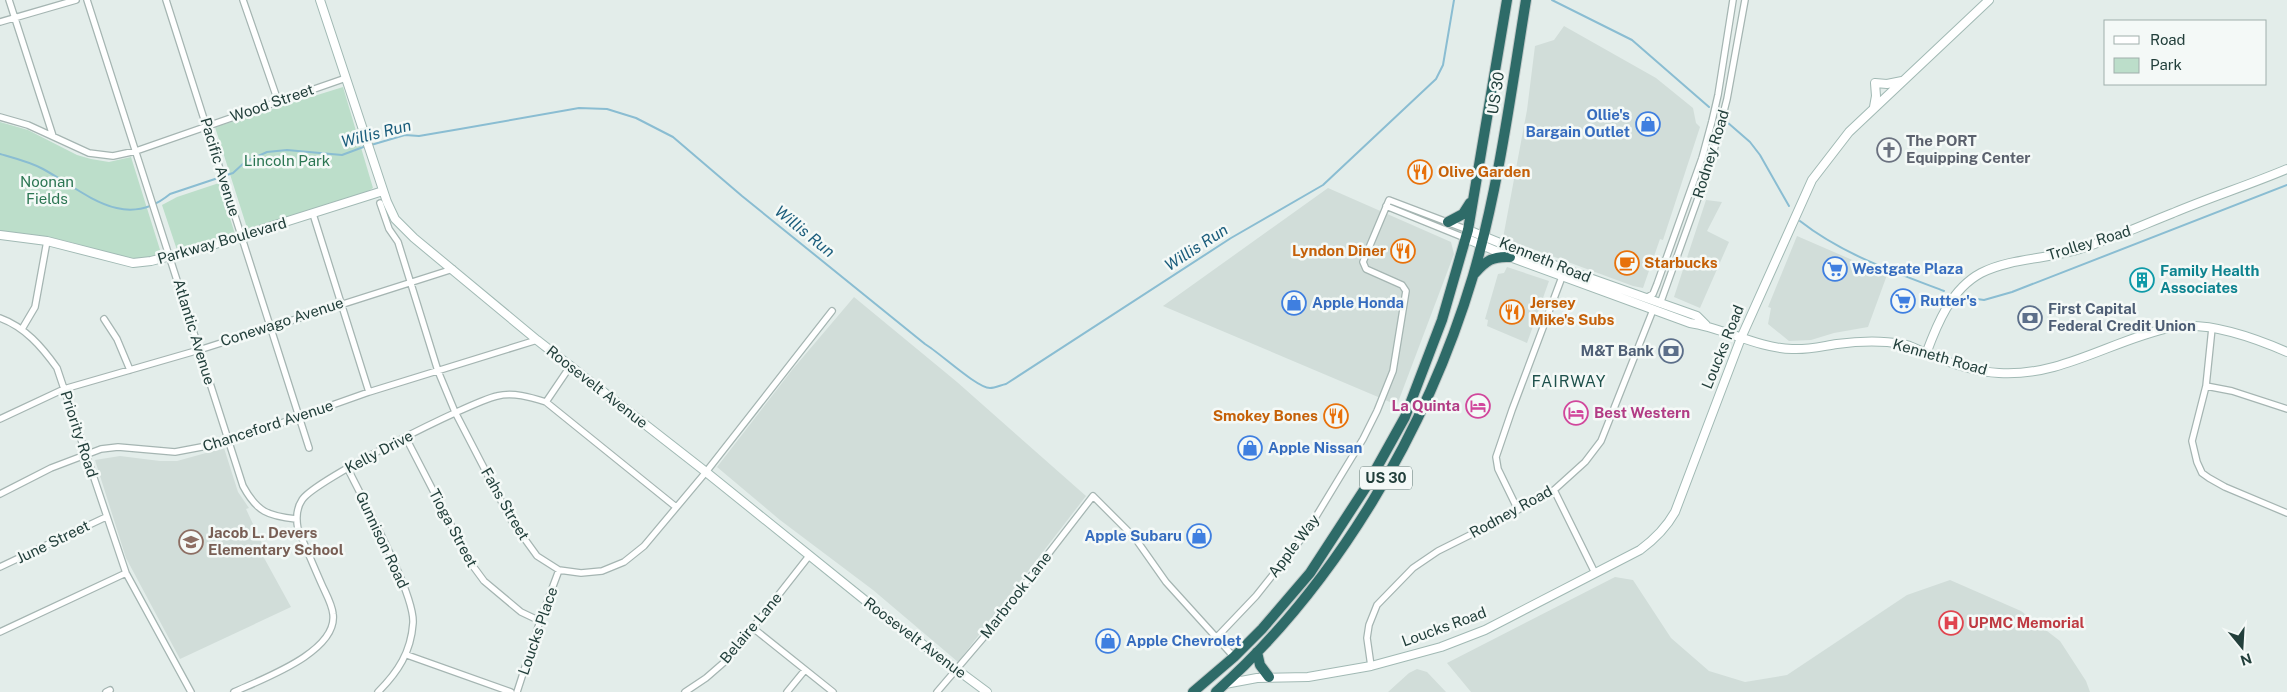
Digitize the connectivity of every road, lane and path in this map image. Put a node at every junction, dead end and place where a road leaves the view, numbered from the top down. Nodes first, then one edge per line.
1 (9, 0) edge
2 (76, 0) edge
3 (87, 0) edge
4 (166, 0) edge
5 (243, 0) edge
6 (320, 0) edge
7 (1507, 0) edge
8 (1526, 0) edge
9 (1733, 0) edge
10 (1745, 0) edge
11 (1989, 0) edge
12 (15, 18) junction
13 (0, 22) edge
14 (346, 78) junction
15 (1902, 81) junction
16 (278, 101) junction
17 (1873, 109) junction
18 (0, 117) edge
19 (207, 126) junction
20 (53, 136) junction
21 (136, 151) junction
22 (2287, 169) edge
23 (383, 191) junction
24 (1472, 200) junction
25 (380, 202) dead end
26 (1386, 206) junction
27 (313, 214) junction
28 (1448, 222) junction
29 (1466, 234) junction
30 (0, 235) edge
31 (241, 236) junction
32 (1482, 240) junction
33 (47, 241) junction
34 (171, 257) junction
35 (1510, 258) junction
36 (453, 269) junction
37 (1473, 276) junction
38 (1562, 277) junction
39 (411, 282) junction
40 (1643, 302) junction
41 (341, 303) junction
42 (1660, 304) junction
43 (1653, 310) junction
44 (832, 311) dead end
45 (0, 318) edge
46 (104, 319) dead end
47 (270, 326) junction
48 (1706, 326) junction
49 (2212, 328) junction
50 (22, 330) junction
51 (1742, 338) junction
52 (537, 340) junction
53 (199, 350) junction
54 (2287, 352) edge
55 (1926, 354) junction
56 (570, 365) junction
57 (130, 370) junction
58 (438, 370) junction
59 (2206, 386) junction
60 (64, 389) junction
61 (369, 392) junction
62 (546, 402) junction
63 (2287, 409) edge
64 (455, 412) junction
65 (299, 417) junction
66 (0, 419) edge
67 (406, 438) junction
68 (228, 442) junction
69 (309, 448) dead end
70 (86, 454) junction
71 (348, 469) junction
72 (706, 472) junction
73 (1554, 490) junction
74 (0, 494) edge
75 (676, 506) junction
76 (1518, 510) junction
77 (2287, 513) edge
78 (106, 516) junction
79 (296, 519) junction
80 (809, 556) junction
81 (0, 567) edge
82 (559, 570) junction
83 (126, 573) junction
84 (1595, 573) junction
85 (540, 621) junction
86 (753, 628) junction
87 (0, 632) edge
88 (1216, 638) junction
89 (1257, 652) junction
90 (407, 655) junction
91 (1234, 657) junction
92 (1371, 666) junction
93 (805, 670) junction
94 (956, 670) junction
95 (1269, 677) junction
96 (1225, 684) junction
97 (244, 690) edge
98 (191, 692) edge
99 (234, 692) edge
100 (378, 692) edge
101 (511, 692) edge
102 (517, 692) edge
103 (685, 692) edge
104 (787, 692) edge
105 (833, 692) edge
106 (937, 692) edge
107 (987, 692) edge
108 (1193, 692) edge
109 (1216, 692) edge

1 - 12 street
2 - 12 street
3 - 21 street, Atlantic Avenue
4 - 19 street, Pacific Avenue
5 - 16 street
6 - 14 street, Roosevelt Avenue
7 - 24 highway, US 30 / US 30
8 - 32 highway, US 30 / US 30
9 - 40 street, Rodney Road
10 - 42 street, Rodney Road
11 - 15 street, Loucks Road
12 - 13 street
12 - 20 street
14 - 16 street, Wood Street
14 - 23 street, Roosevelt Avenue
15 - 17 street, Loucks Road
15 - 17 street
16 - 19 street, Wood Street
17 - 51 street, Loucks Road
18 - 20 street, Wood Street
19 - 21 street, Wood Street
19 - 31 street, Pacific Avenue
20 - 21 street, Wood Street
21 - 34 street, Atlantic Avenue
22 - 55 street, Trolley Road
23 - 27 street, Parkway Boulevard
23 - 36 street, Roosevelt Avenue
24 - 28 highway
24 - 29 highway, US 30 / US 30
25 - 39 street, Fahs Street
26 - 28 street, Kenneth Road
26 - 29 street, Kenneth Road
26 - 88 street, Apple Way
27 - 31 street, Parkway Boulevard
27 - 41 street
28 - 29 street, Kenneth Road
29 - 32 street, Kenneth Road
29 - 91 highway, US 30 / US 30
30 - 33 street, Parkway Boulevard
31 - 34 street, Parkway Boulevard
31 - 47 street, Pacific Avenue
32 - 35 street, Kenneth Road
32 - 37 highway, US 30 / US 30
32 - 40 street, Kenneth Road
33 - 34 street, Parkway Boulevard
33 - 50 street
34 - 53 street, Atlantic Avenue
35 - 37 highway
35 - 38 street, Kenneth Road
36 - 39 street, Conewago Avenue
36 - 52 street, Roosevelt Avenue
37 - 89 highway, US 30 / US 30
38 - 40 street, Kenneth Road
38 - 76 street
39 - 41 street, Conewago Avenue
39 - 58 street, Fahs Street
40 - 42 street
40 - 43 street, Kenneth Road
41 - 47 street, Conewago Avenue
41 - 61 street
42 - 48 street, Kenneth Road
43 - 48 street, Kenneth Road
43 - 73 street, Rodney Road
44 - 72 street, Fahs Street
45 - 50 street, Priority Road
46 - 57 street
47 - 53 street, Conewago Avenue
47 - 65 street, Pacific Avenue
48 - 51 street, Kenneth Road
49 - 54 street, Kenneth Road
49 - 55 street, Kenneth Road
49 - 59 street
50 - 60 street, Priority Road
51 - 55 street, Kenneth Road
51 - 84 street, Loucks Road
52 - 56 street, Roosevelt Avenue
52 - 58 street, Chanceford Avenue
53 - 57 street, Conewago Avenue
53 - 68 street, Atlantic Avenue
56 - 62 street
56 - 72 street, Roosevelt Avenue
57 - 60 street, Conewago Avenue
58 - 61 street, Chanceford Avenue
58 - 64 street, Fahs Street
59 - 63 street
59 - 77 street
60 - 66 street, Conewago Avenue
60 - 70 street, Priority Road
61 - 65 street, Chanceford Avenue
62 - 64 street, Kelly Drive
62 - 75 street, Kelly Drive
64 - 67 street, Kelly Drive
64 - 82 street, Fahs Street
65 - 68 street, Chanceford Avenue
65 - 69 street, Pacific Avenue
67 - 71 street, Kelly Drive
67 - 85 street, Tioga Street
68 - 70 street, Chanceford Avenue
68 - 79 street, Atlantic Avenue
70 - 74 street, Chanceford Avenue
70 - 78 street, Priority Road
71 - 79 street, Kelly Drive
71 - 90 street, Gunnison Road
72 - 75 street, Fahs Street
72 - 80 street, Roosevelt Avenue
73 - 76 street, Rodney Road
73 - 84 street
75 - 82 street, Fahs Street
76 - 92 street, Rodney Road
78 - 81 street, June Street
78 - 83 street, Priority Road
79 - 97 street
80 - 86 street, Belaire Lane
80 - 94 street, Roosevelt Avenue
82 - 85 street, Loucks Place
83 - 87 street
83 - 98 street, Priority Road
84 - 92 street, Loucks Road
85 - 102 street, Loucks Place
86 - 93 street
86 - 103 street, Belaire Lane
88 - 91 street
88 - 94 street, Marbrook Lane
89 - 95 highway
89 - 96 highway, US 30 / US 30
90 - 100 street, Gunnison Road
90 - 101 street
91 - 108 highway, US 30
92 - 95 street, Loucks Road
93 - 104 street
93 - 105 street
94 - 106 street, Marbrook Lane
94 - 107 street, Roosevelt Avenue
95 - 96 street, Loucks Road
96 - 109 highway, US 30
97 - 99 street

